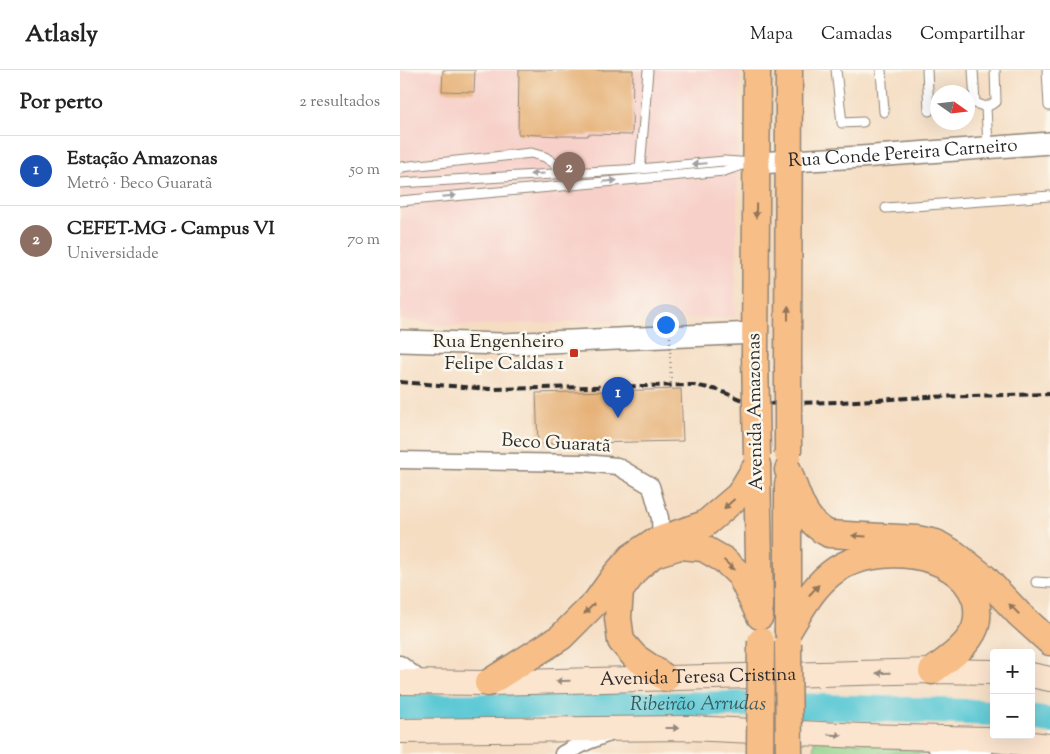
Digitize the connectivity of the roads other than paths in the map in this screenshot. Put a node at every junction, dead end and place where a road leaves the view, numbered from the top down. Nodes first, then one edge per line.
1 (648, 70) edge
2 (757, 70) edge
3 (789, 70) edge
4 (836, 70) edge
5 (881, 70) edge
6 (927, 70) edge
7 (973, 70) edge
8 (995, 70) edge
9 (1046, 70) edge
10 (1049, 106) dead end
11 (986, 107) junction
12 (929, 111) dead end
13 (884, 112) dead end
14 (863, 122) dead end
15 (1050, 143) edge
16 (988, 148) junction
17 (788, 160) junction
18 (752, 163) junction
19 (400, 168) edge
20 (640, 168) junction
21 (567, 172) junction
22 (400, 183) edge
23 (567, 185) junction
24 (1050, 196) edge
25 (400, 201) edge
26 (886, 208) dead end
27 (400, 341) edge
28 (755, 343) junction
29 (788, 364) junction
30 (400, 460) edge
31 (757, 460) junction
32 (788, 462) junction
33 (661, 540) junction
34 (1036, 582) dead end
35 (1050, 583) edge
36 (760, 628) junction
37 (788, 637) junction
38 (1050, 642) edge
39 (400, 664) edge
40 (932, 671) junction
41 (990, 672) edge
42 (1035, 676) edge
43 (666, 678) junction
44 (1050, 679) edge
45 (411, 682) edge
46 (488, 683) junction
47 (624, 728) junction
48 (400, 731) edge
49 (862, 736) junction
50 (1050, 746) edge
51 (563, 754) edge
52 (760, 754) edge
53 (790, 754) edge
54 (984, 754) edge

1 - 20 lane
2 - 18 main road, Avenida Amazonas
3 - 17 main road, Avenida Amazonas
4 - 14 lane
5 - 13 lane
6 - 12 lane
7 - 11 lane
8 - 11 lane
9 - 10 lane
11 - 16 lane
15 - 16 street, Rua Conde Pereira Carneiro
16 - 17 street, Rua Conde Pereira Carneiro
17 - 18 street, Rua Conde Pereira Carneiro
29 -> 17 main road, Avenida Amazonas
18 -> 20 lane
23 -> 18 lane
18 -> 28 main road, Avenida Amazonas
19 - 21 lane
20 - 21 lane
21 -> 22 lane
21 - 23 lane
25 -> 23 lane
24 - 26 lane
27 - 28 street
28 - 29 main road
28 - 31 main road, Avenida Amazonas, bridge
29 - 32 main road, Avenida Amazonas, bridge
30 - 33 street, Beco Guaratã
31 -> 33 main road
31 - 36 main road, Avenida Amazonas
32 - 37 main road, Avenida Amazonas
38 -> 32 main road
33 -> 46 main road
34 - 35 lane
43 -> 36 main road
36 - 52 main road, Avenida Amazonas, bridge
37 -> 40 main road
37 - 53 main road, Avenida Amazonas, bridge
39 - 45 street
40 - 41 main road, Avenida Teresa Cristina
40 -> 43 main road, Avenida Teresa Cristina
42 - 44 main road
43 -> 46 main road, Avenida Teresa Cristina
45 - 46 main road, Avenida Teresa Cristina
47 - 48 main road
47 -> 49 main road
47 - 51 street
49 - 50 main road
49 - 54 street

